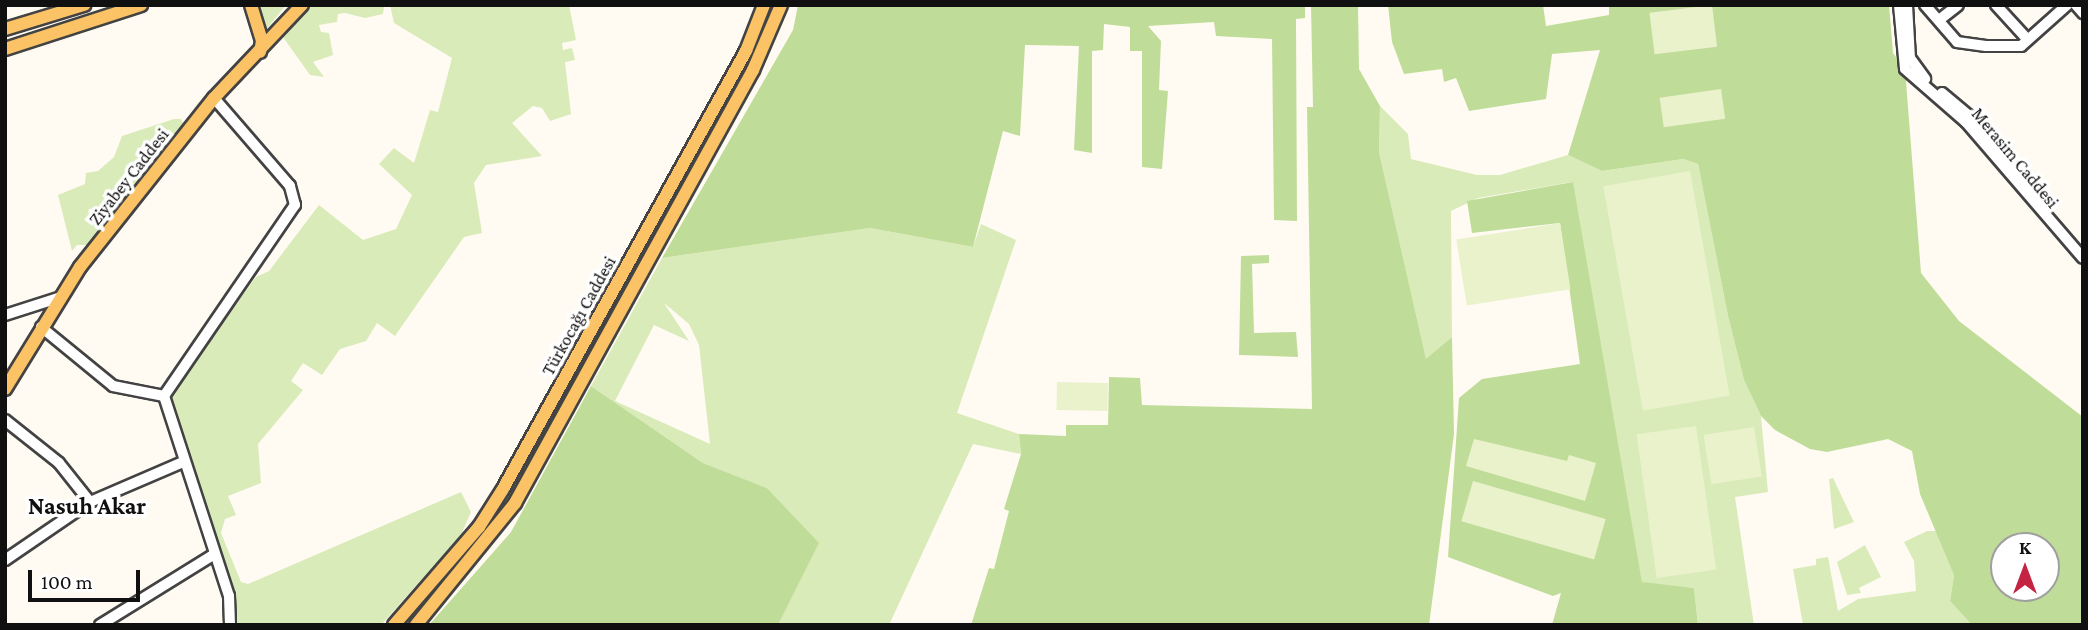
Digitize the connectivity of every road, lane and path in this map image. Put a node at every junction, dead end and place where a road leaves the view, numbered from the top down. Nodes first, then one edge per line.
1 (84, 5) edge
2 (141, 5) edge
3 (148, 5) edge
4 (251, 5) edge
5 (764, 5) edge
6 (781, 5) edge
7 (1899, 5) edge
8 (1907, 5) edge
9 (1925, 5) edge
10 (1958, 5) edge
11 (1996, 5) edge
12 (2067, 5) edge
13 (2076, 5) edge
14 (299, 7) edge
15 (53, 10) edge
16 (116, 13) junction
17 (2083, 13) edge
18 (1939, 20) junction
19 (5, 29) edge
20 (2028, 40) junction
21 (5, 48) edge
22 (260, 52) junction
23 (214, 98) junction
24 (2083, 252) edge
25 (2083, 258) edge
26 (629, 262) junction
27 (645, 265) junction
28 (61, 297) junction
29 (5, 315) edge
30 (41, 327) junction
31 (5, 389) edge
32 (164, 396) junction
33 (5, 420) edge
34 (183, 462) junction
35 (90, 502) junction
36 (479, 527) junction
37 (490, 538) junction
38 (214, 555) junction
39 (5, 560) edge
40 (100, 625) edge
41 (230, 625) edge
42 (394, 625) edge
43 (416, 625) edge

1 - 15 main road
2 - 16 main road
3 - 16 main road
4 - 22 main road
5 - 26 main road, Türkocağı Caddesi
6 - 27 main road, Türkocağı Caddesi
7 - 25 street, Merasim Caddesi
8 - 24 street, Merasim Caddesi
9 - 18 street
10 - 18 street
11 - 20 street
12 - 20 street
13 - 17 street
14 - 22 main road, Ziyabey Caddesi
15 - 19 main road
16 - 21 main road
18 - 20 street
22 - 23 main road, Ziyabey Caddesi
23 - 28 main road, Ziyabey Caddesi
23 - 32 street
26 - 27 main road
26 - 36 main road, Türkocağı Caddesi
27 - 37 main road, Türkocağı Caddesi
28 - 29 street
28 - 30 main road, Ziyabey Caddesi
30 - 31 main road, Ziyabey Caddesi
30 - 32 street
32 - 34 street
33 - 35 street
34 - 35 street
34 - 38 street
35 - 39 street
36 - 37 main road
36 - 42 main road, Türkocağı Caddesi
37 - 43 main road, Türkocağı Caddesi
38 - 40 street
38 - 41 street

